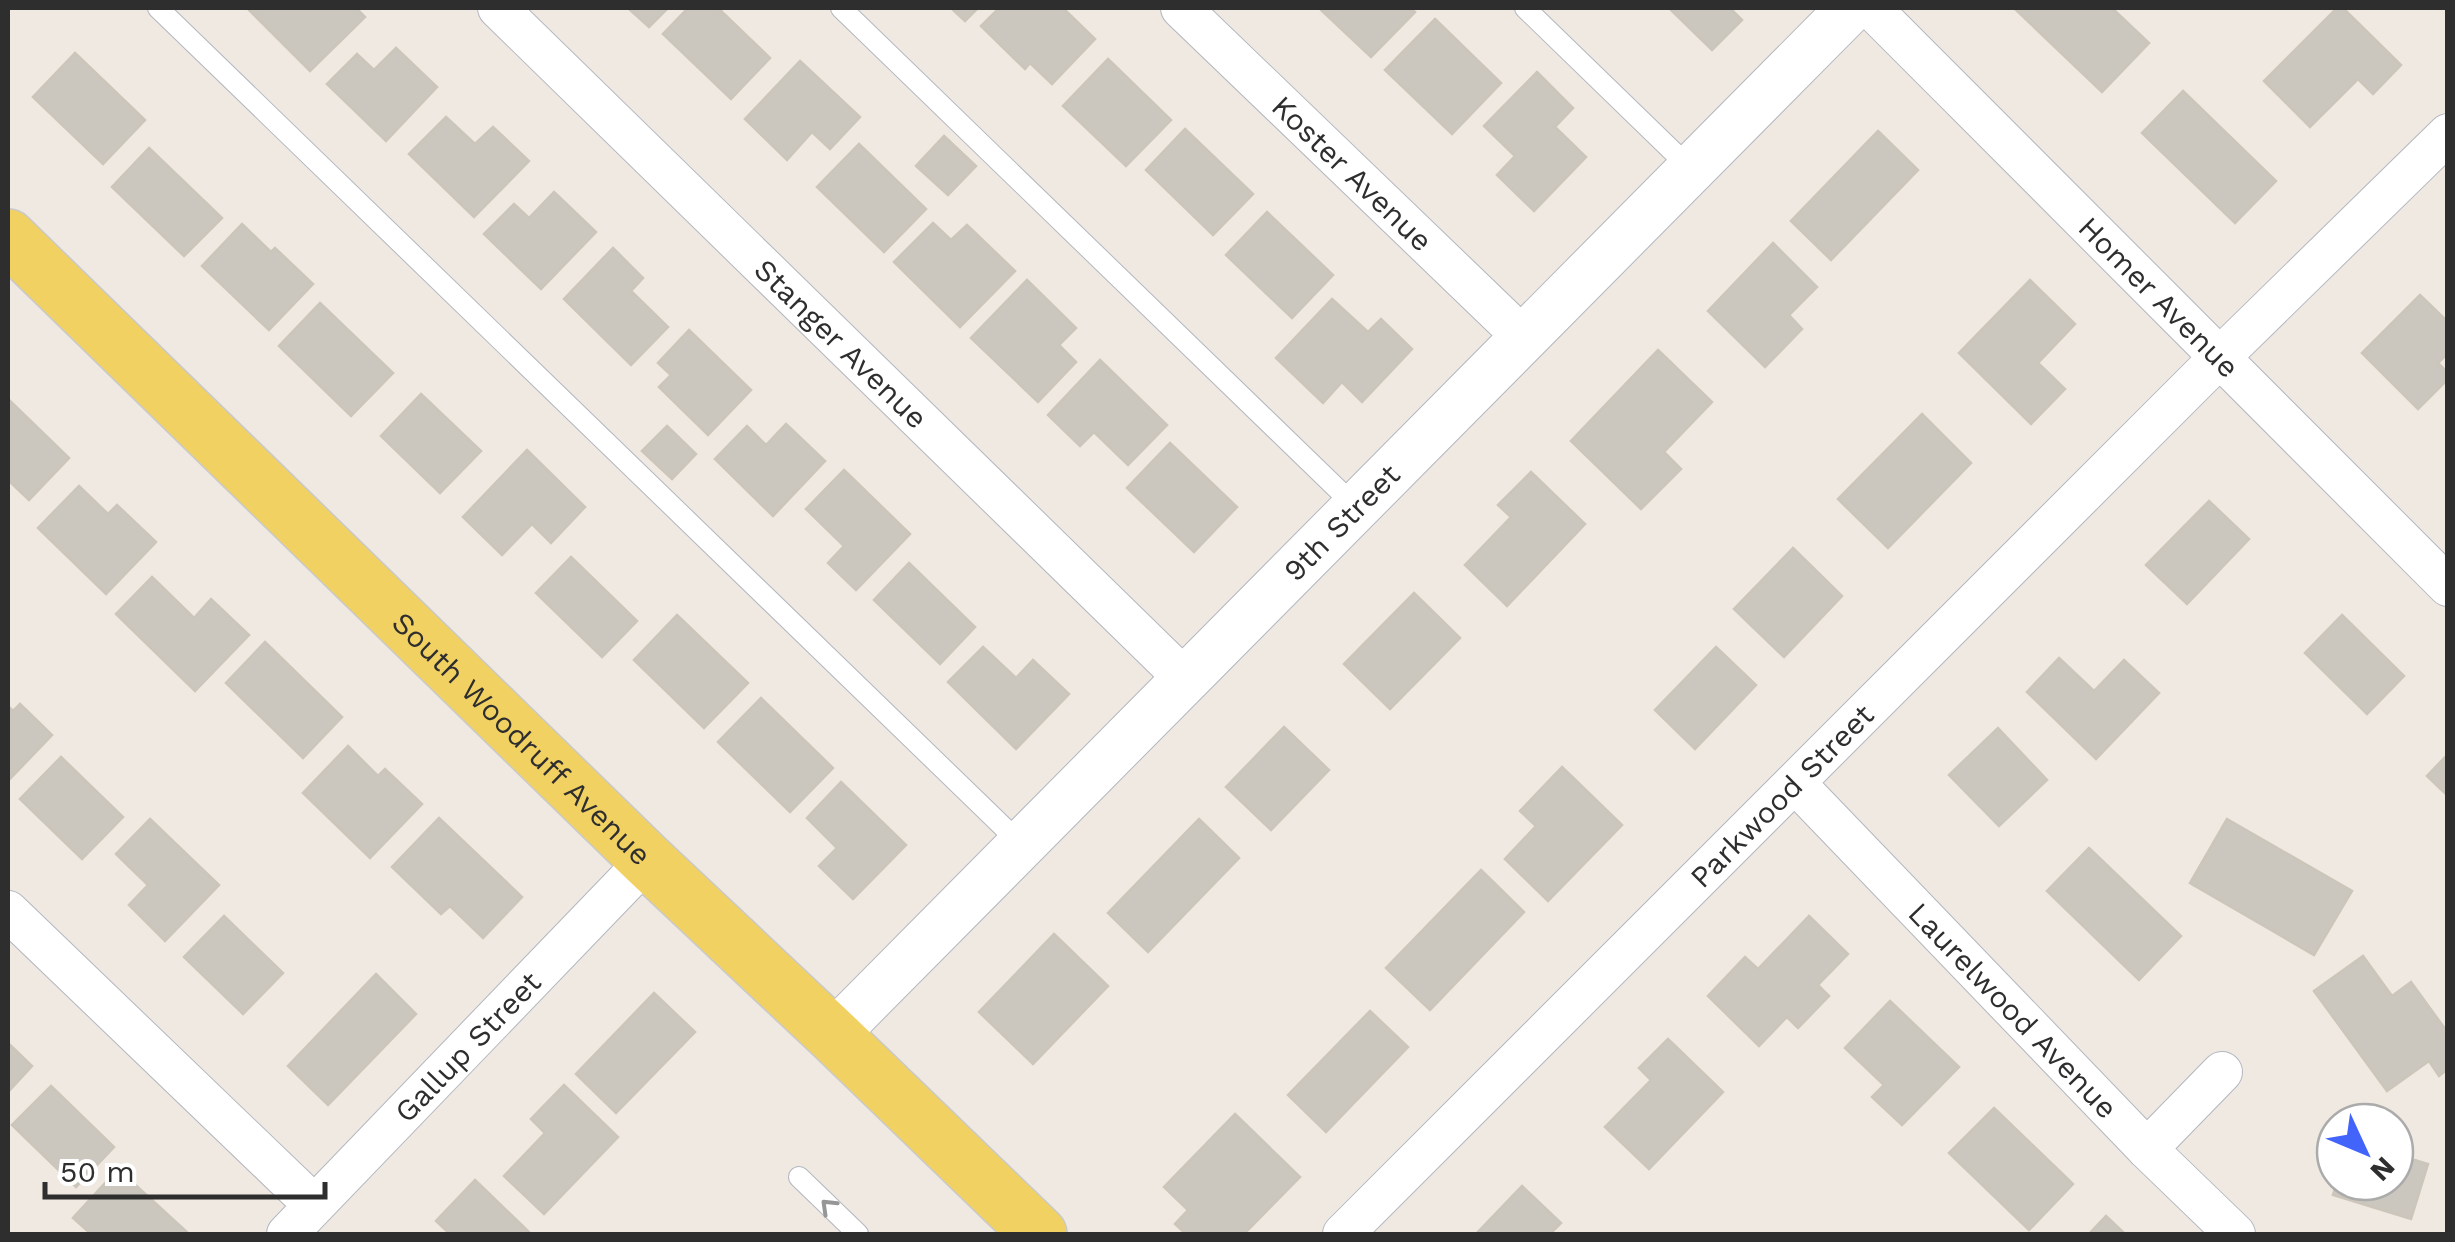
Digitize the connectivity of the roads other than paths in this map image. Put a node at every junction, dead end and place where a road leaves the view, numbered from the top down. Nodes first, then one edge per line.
1 (158, 8) edge
2 (498, 8) edge
3 (841, 8) edge
4 (1181, 8) edge
5 (1525, 8) edge
6 (1851, 8) edge
7 (1871, 8) edge
8 (2448, 134) edge
9 (1691, 169) junction
10 (8, 237) edge
11 (1524, 337) junction
12 (2219, 358) junction
13 (1355, 506) junction
14 (2448, 586) edge
15 (1184, 678) junction
16 (1795, 783) junction
17 (1022, 845) junction
18 (647, 860) junction
19 (8, 910) edge
20 (834, 1035) junction
21 (2222, 1072) dead end
22 (2147, 1149) junction
23 (799, 1176) dead end
24 (301, 1220) edge
25 (858, 1234) edge
26 (1038, 1234) edge
27 (1343, 1234) edge
28 (2235, 1234) edge

1 - 17 lane
2 - 15 street, Stanger Avenue
3 - 13 lane
4 - 11 street, Koster Avenue
5 - 9 lane
6 - 9 street, 9th Street
7 - 12 street, Homer Avenue
8 - 12 street, Parkwood Street
9 - 11 street, 9th Street
10 - 18 main road, South Woodruff Avenue
11 - 13 street, 9th Street
12 - 14 street, Homer Avenue
12 - 16 street, Parkwood Street
13 - 15 street, 9th Street
15 - 17 street, 9th Street
16 - 22 street, Laurelwood Avenue
16 - 27 street, Parkwood Street
17 - 20 street, 9th Street
18 - 20 main road, South Woodruff Avenue
18 - 24 street, Gallup Street
19 - 24 street
20 - 26 main road, South Woodruff Avenue
21 - 22 street
22 - 28 street, Laurelwood Avenue
25 -> 23 lane

